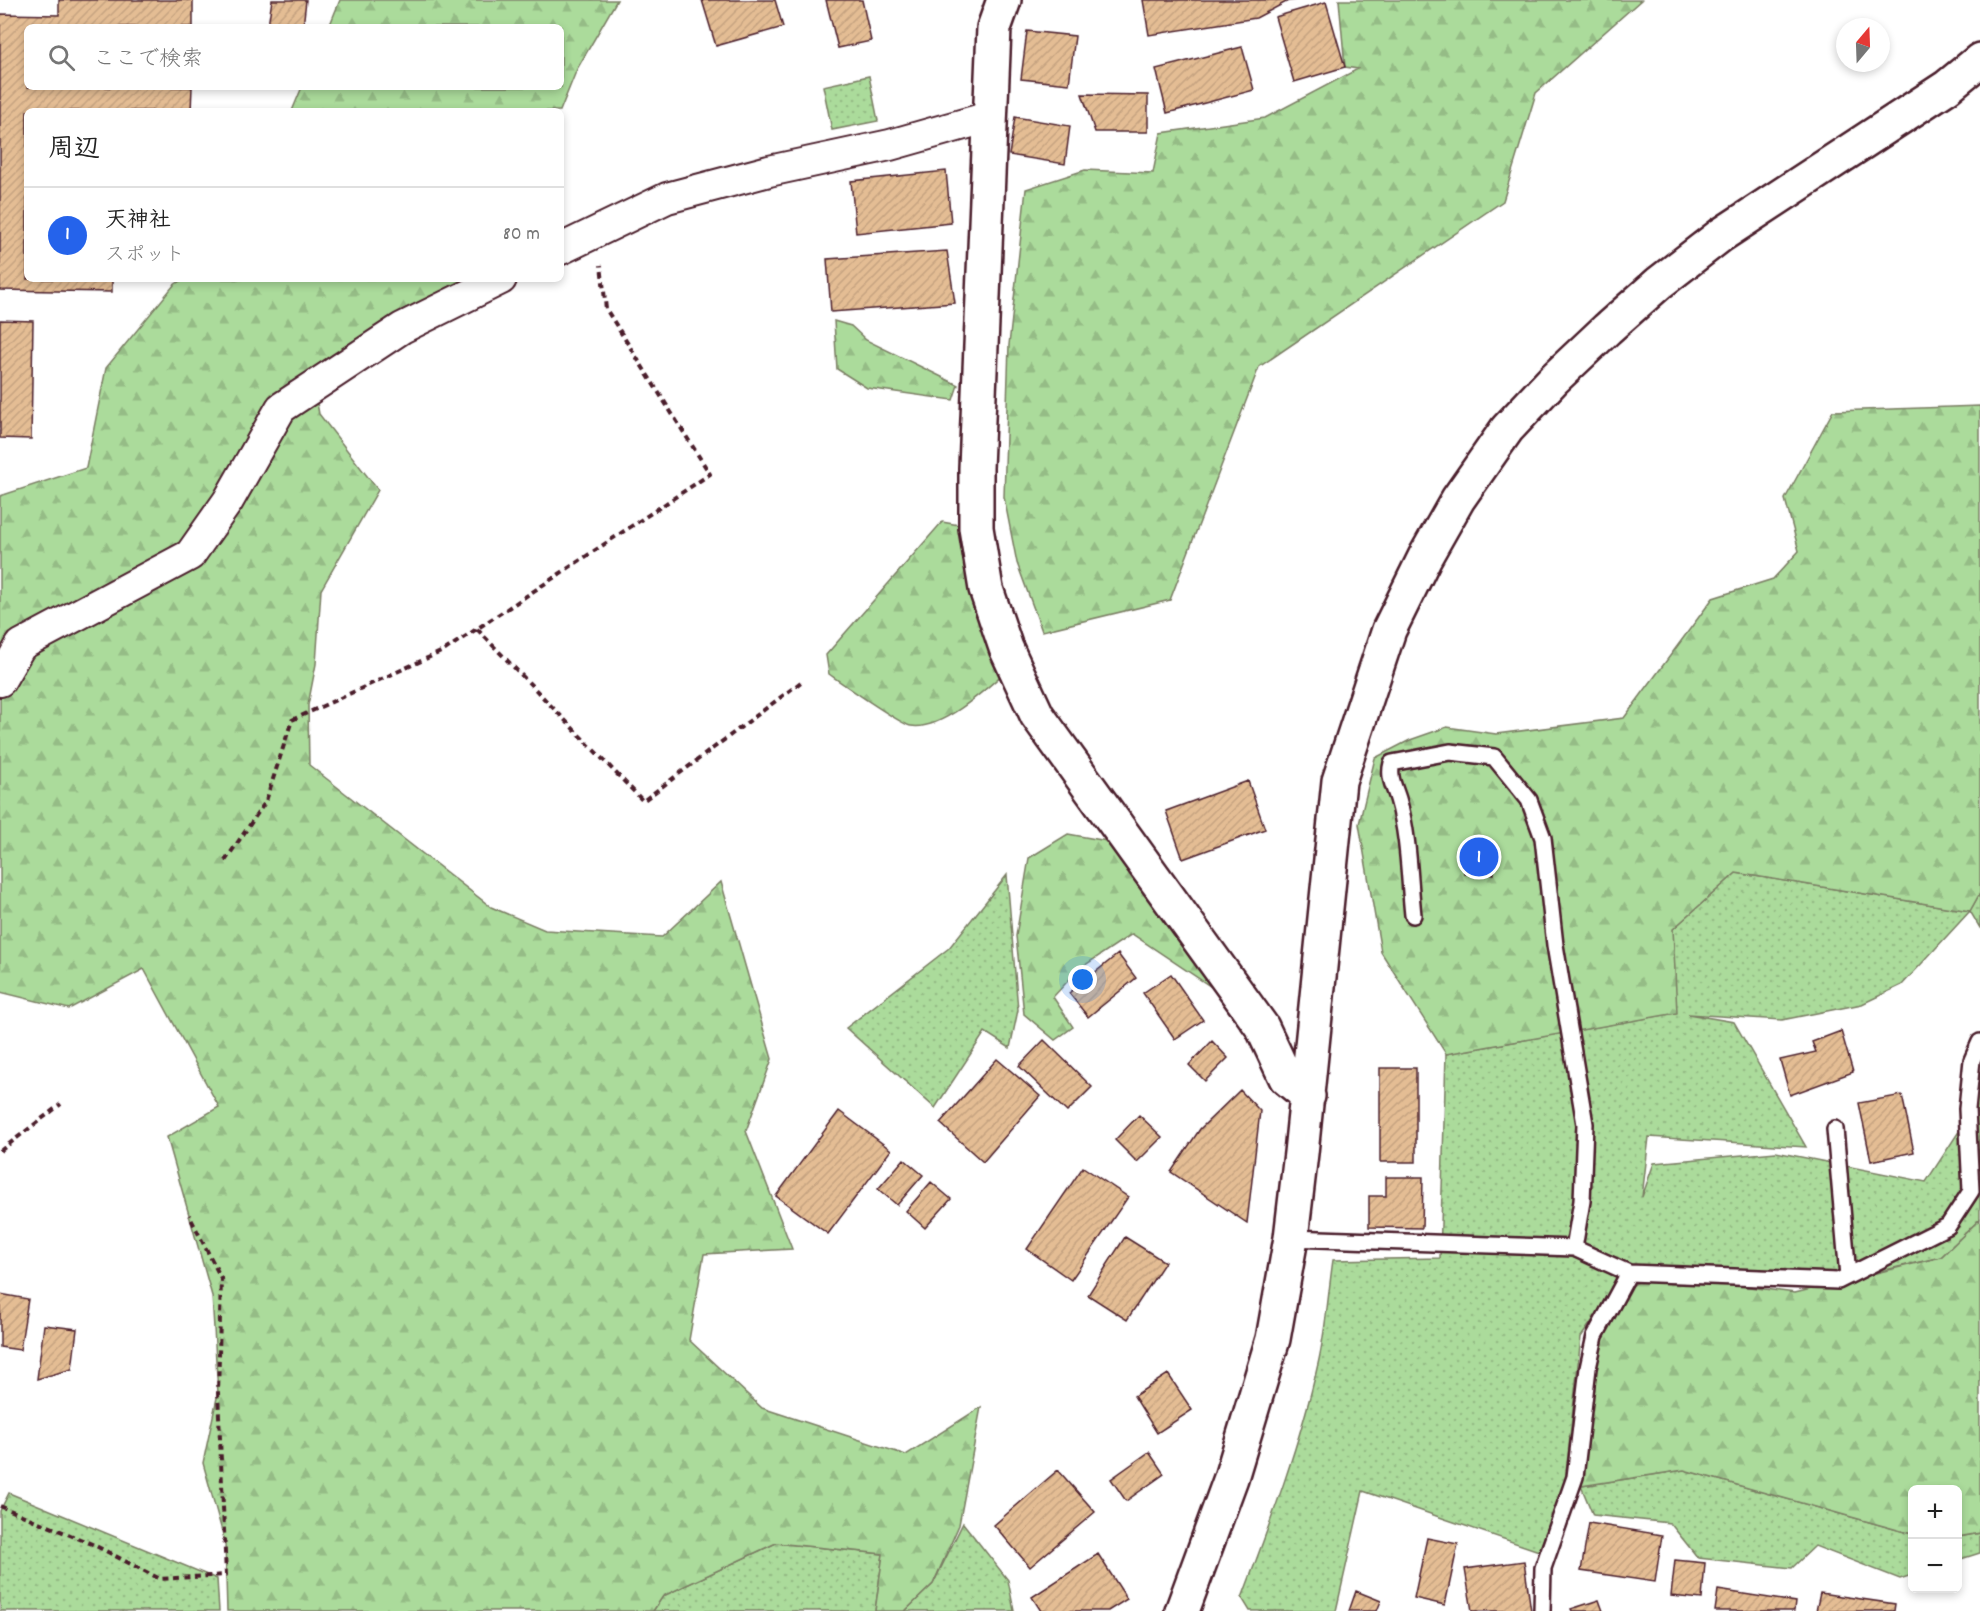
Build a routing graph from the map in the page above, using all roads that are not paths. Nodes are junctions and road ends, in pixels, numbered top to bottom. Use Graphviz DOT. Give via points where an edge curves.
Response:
graph roads {
  1 [pos="1004,0"];
  2 [pos="1980,60"];
  3 [pos="989,117"];
  4 [pos="564,248"];
  5 [pos="495,282"];
  6 [pos="0,681"];
  7 [pos="1413,915"];
  8 [pos="1980,1042"];
  9 [pos="1308,1096"];
  10 [pos="1835,1129"];
  11 [pos="1291,1238"];
  12 [pos="1574,1248"];
  13 [pos="1629,1274"];
  14 [pos="1848,1276"];
  15 [pos="1182,1611"];
  16 [pos="1542,1611"];
  1 -- 3 [label="street" via="994,28"];
  2 -- 9 [label="street" via="1947,87 1721,236 1659,283 1554,379 1508,429 1458,499 1389,630 1339,781"];
  3 -- 4 [label="street" via="890,145 667,198"];
  3 -- 9 [label="street" via="976,516 986,590 1006,648 1037,714 1262,1027 1286,1078"];
  5 -- 6 [label="street" via="402,328 281,408 228,501 190,555 21,645"];
  7 -- 12 [label="lane" via="1399,801 1389,773 1392,764 1450,752 1494,757 1529,800 1543,838 1555,945 1585,1124 1582,1201"];
  8 -- 14 [label="lane" via="1972,1060 1967,1109 1971,1191 1948,1226"];
  9 -- 11 [label="street"];
  10 -- 14 [label="lane"];
  11 -- 12 [label="lane"];
  11 -- 15 [label="street" via="1273,1339 1255,1406"];
  12 -- 13 [label="lane"];
  13 -- 14 [label="lane" via="1838,1281"];
  13 -- 16 [label="lane" via="1595,1336 1575,1477 1543,1568"];
}
